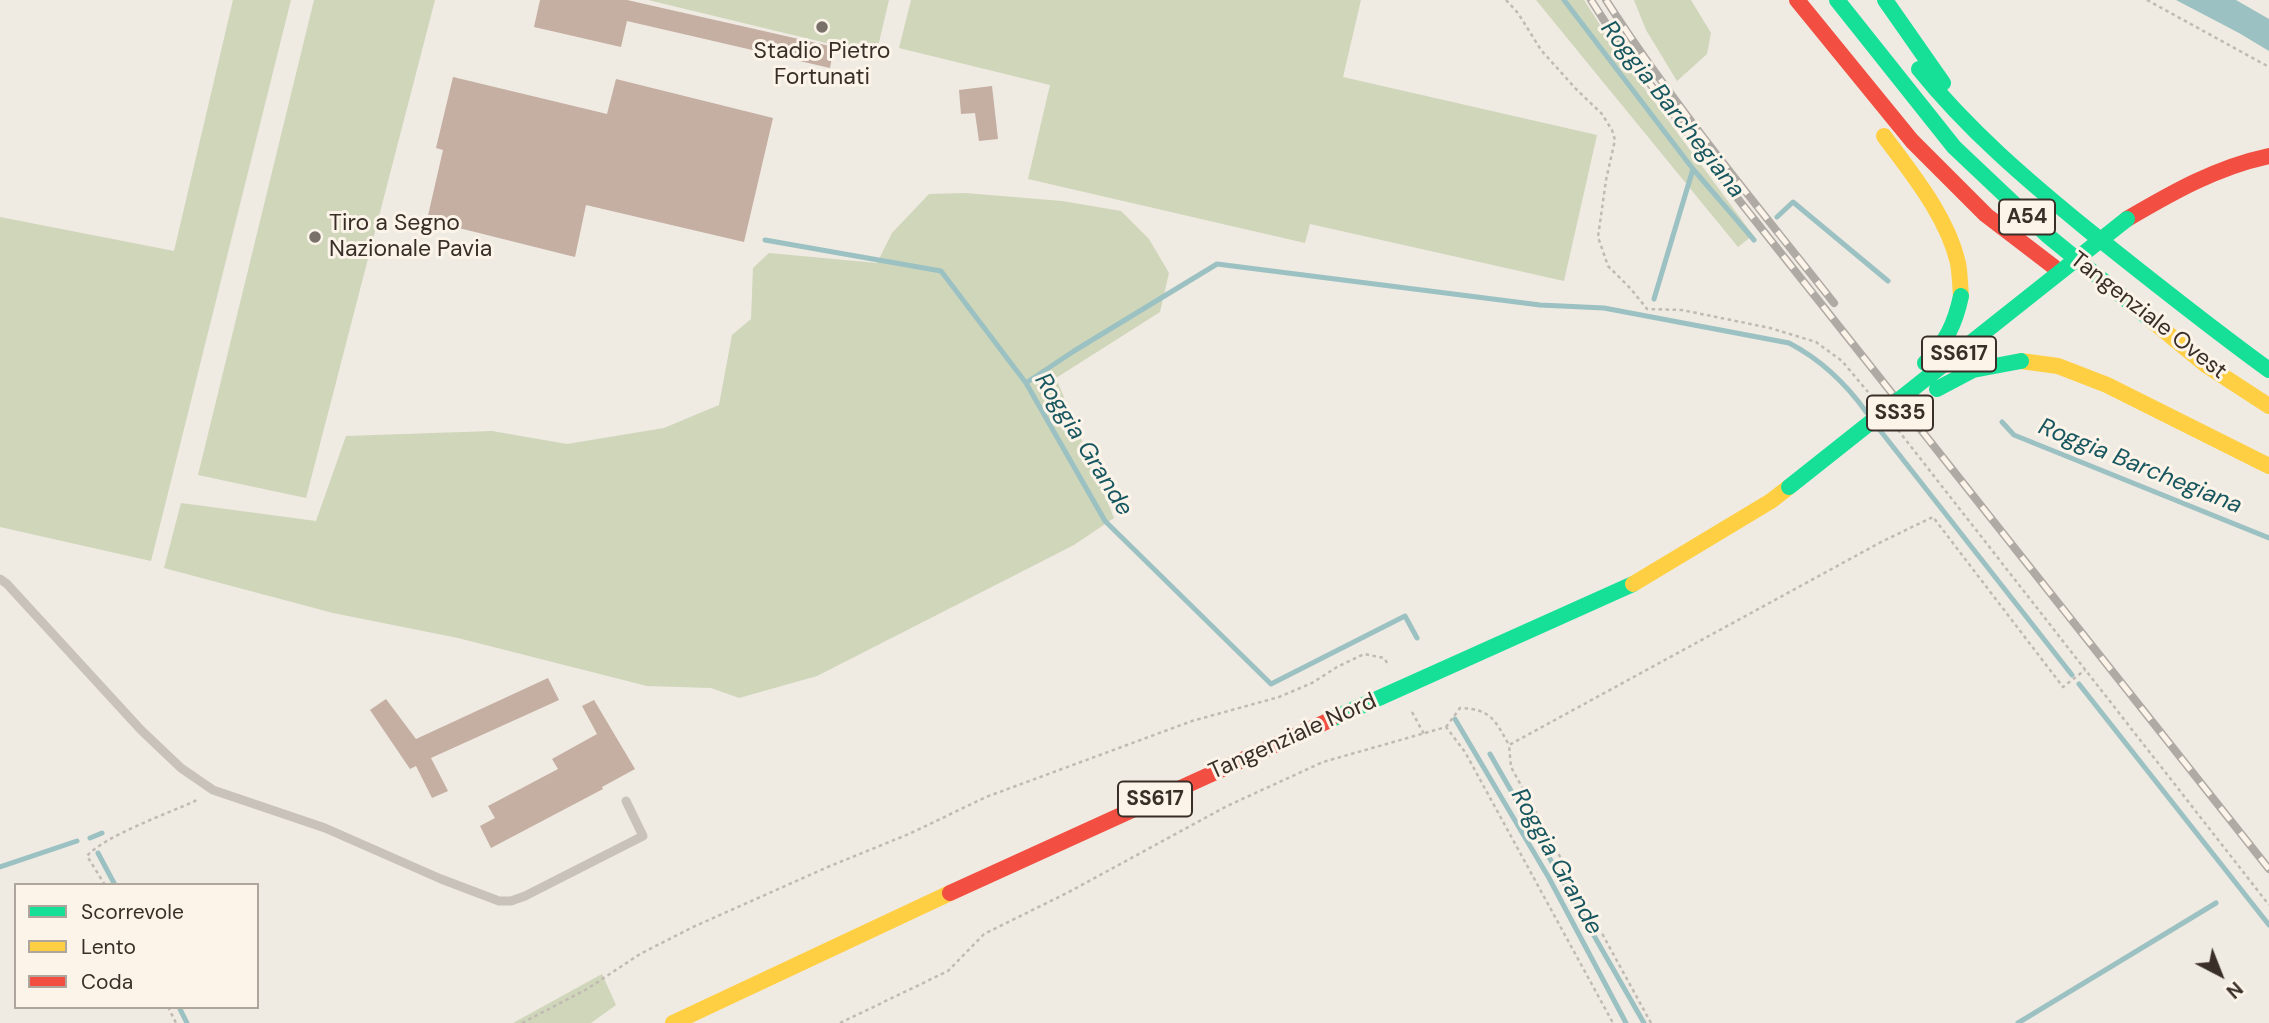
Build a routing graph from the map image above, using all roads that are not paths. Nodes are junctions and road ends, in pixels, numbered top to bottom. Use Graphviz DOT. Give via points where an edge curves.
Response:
graph roads {
  1 [pos="1796,0"];
  2 [pos="1837,0"];
  3 [pos="1879,5"];
  4 [pos="1850,91"];
  5 [pos="1877,127"];
  6 [pos="1980,133"];
  7 [pos="2269,156"];
  8 [pos="2073,280"];
  9 [pos="2095,294"];
  10 [pos="2179,304"];
  11 [pos="2269,361"];
  12 [pos="2206,365"];
  13 [pos="2269,369"];
  14 [pos="2269,407"];
  15 [pos="2269,466"];
  16 [pos="1789,486"];
  17 [pos="0,579"];
  18 [pos="626,800"];
  19 [pos="673,1023"];
  1 -- 4 [label="highway"];
  1 -- 8 [label="highway" via="1912,141 1986,215"];
  2 -- 12 [label="highway, Tangenziale Ovest / A54" via="1954,147 2047,235"];
  3 -- 6 [label="highway"];
  3 -- 6 [label="highway, Tangenziale Ovest / A54" via="1889,32 1940,95"];
  5 -- 16 [label="highway, bridge" via="1947,234 1958,263 1961,296 1957,318 1946,344"];
  6 -- 10 [label="highway, Tangenziale Ovest / A54" via="2025,178"];
  7 -- 16 [label="highway, SS617, bridge" via="2228,165 2127,219"];
  9 -- 12 [label="highway"];
  10 -- 11 [label="highway"];
  10 -- 13 [label="highway, Tangenziale Ovest / A54"];
  12 -- 14 [label="highway, Tangenziale Ovest / A54"];
  15 -- 16 [label="highway, SS35, bridge" via="2108,385 2059,366 2021,361 1973,370 1943,385"];
  16 -- 19 [label="highway, Tangenziale Nord / SS617" via="1639,581"];
  17 -- 18 [label="lane" via="141,730 207,786 325,828 499,901 525,896 643,836"];
}
